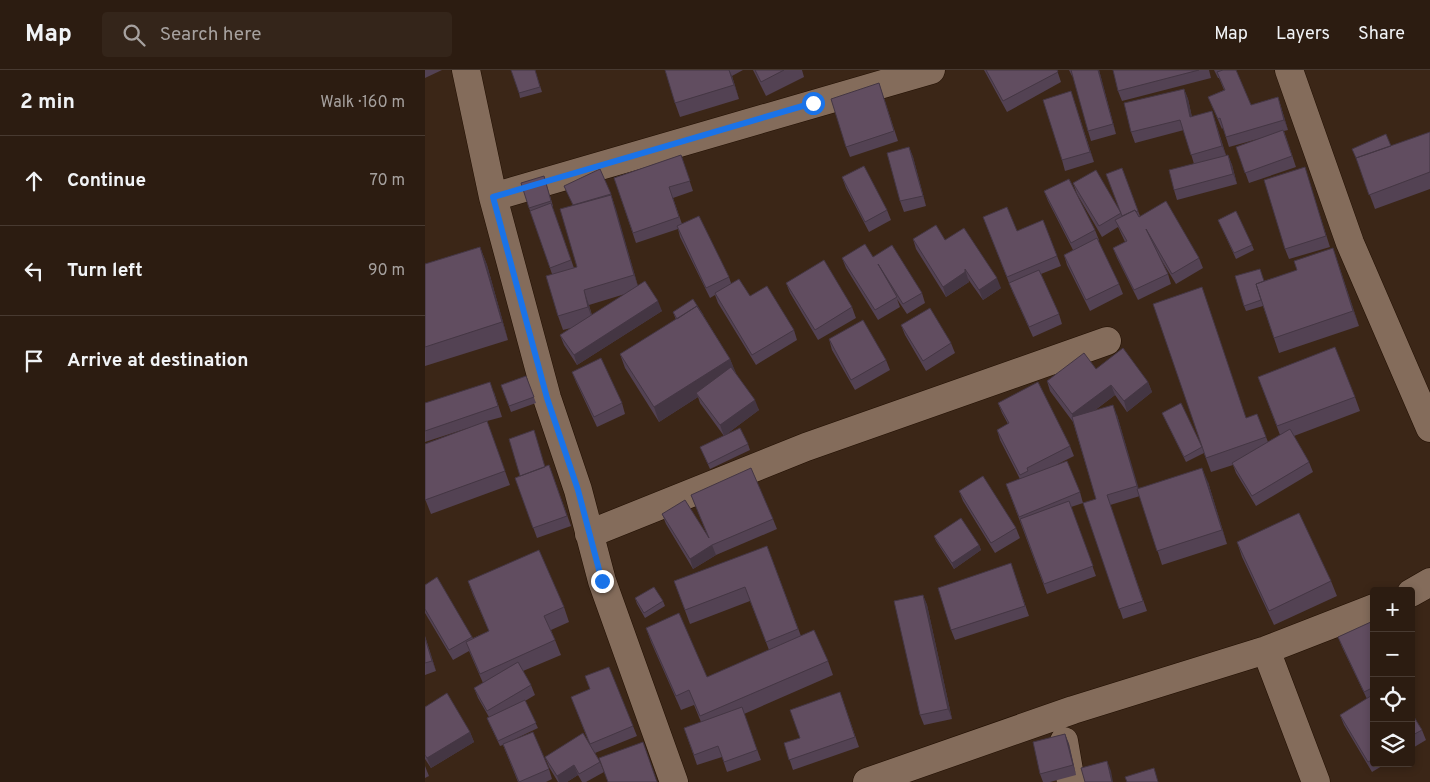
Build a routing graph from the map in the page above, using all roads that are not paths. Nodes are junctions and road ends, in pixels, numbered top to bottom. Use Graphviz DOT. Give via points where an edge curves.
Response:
graph roads {
  1 [pos="466,70"];
  2 [pos="931,70"];
  3 [pos="1289,70"];
  4 [pos="493,197"];
  5 [pos="1107,342"];
  6 [pos="1430,428"];
  7 [pos="589,534"];
  8 [pos="1430,582"];
  9 [pos="1415,591"];
  10 [pos="1370,610"];
  11 [pos="1266,650"];
  12 [pos="1059,715"];
  13 [pos="674,782"];
  14 [pos="867,782"];
  15 [pos="1071,782"];
  16 [pos="1316,782"];
  1 -- 4 [label="street"];
  2 -- 4 [label="street"];
  3 -- 6 [label="street" via="1350,243"];
  4 -- 7 [label="street" via="547,398"];
  5 -- 7 [label="street" via="806,446"];
  7 -- 13 [label="street" via="602,581"];
  8 -- 9 [label="street"];
  10 -- 11 [label="street"];
  11 -- 12 [label="street"];
  11 -- 16 [label="street"];
  12 -- 14 [label="street"];
  12 -- 15 [label="street"];
}
